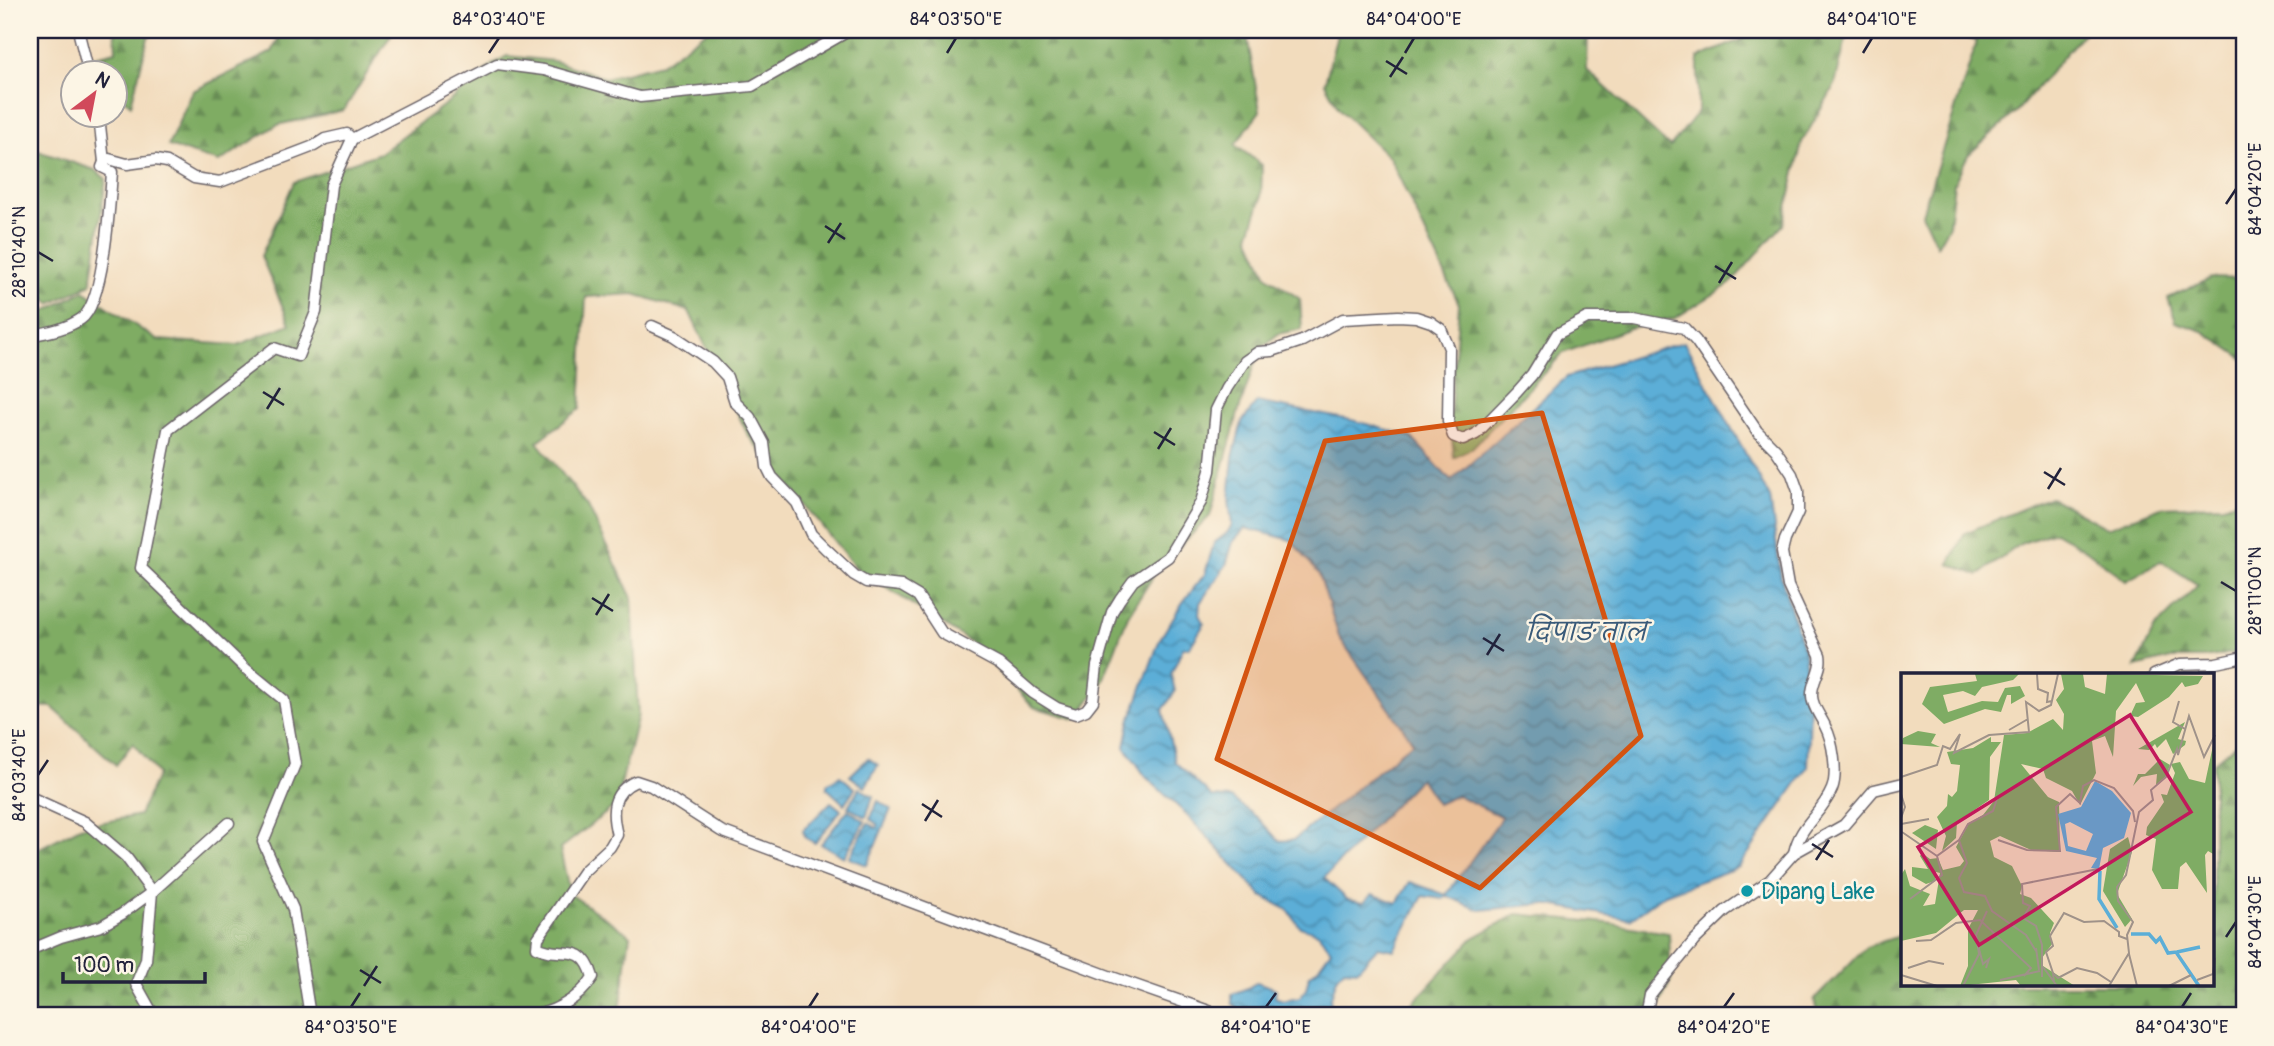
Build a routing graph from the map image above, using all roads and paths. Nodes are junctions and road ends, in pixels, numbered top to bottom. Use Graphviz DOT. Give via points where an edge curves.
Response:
graph roads {
  1 [pos="78,30"];
  2 [pos="850,30"];
  3 [pos="86,60"];
  4 [pos="101,130"];
  5 [pos="352,139"];
  6 [pos="104,162"];
  7 [pos="652,326"];
  8 [pos="30,335"];
  9 [pos="2244,657"];
  10 [pos="2159,673"];
  11 [pos="1901,783"];
  12 [pos="30,797"];
  13 [pos="229,822"];
  14 [pos="1794,853"];
  15 [pos="152,892"];
  16 [pos="30,950"];
  17 [pos="154,1016"];
  18 [pos="310,1016"];
  19 [pos="525,1016"];
  20 [pos="1223,1016"];
  21 [pos="1646,1016"];
  1 -- 3 [label="street"];
  2 -- 5 [label="street" via="752,86 640,97 544,70 497,64"];
  4 -- 6 [label="street"];
  5 -- 6 [label="street" via="347,134 326,139 220,182 194,178 156,160"];
  5 -- 18 [label="street" via="331,185 316,312 298,356 274,348 168,429 141,568 284,700 295,764 263,842 293,909"];
  6 -- 8 [label="street" via="102,167 112,172 101,274 93,305 83,318 52,332"];
  7 -- 14 [label="street" via="674,336 727,377 735,402 750,416 764,443 772,477 797,503 818,541 854,575 866,582 901,586 923,601 942,633 999,664 1057,708 1076,715 1093,701 1112,612 1133,581 1168,557 1201,502 1210,471 1216,411 1245,361 1258,352 1302,341 1343,319 1398,316 1431,322 1441,328 1449,348 1448,421 1453,436 1462,440 1476,434 1517,392 1557,334 1568,327 1587,318 1634,318 1684,328 1784,460 1798,491 1798,512 1782,552 1788,586 1820,655 1822,664 1811,697 1827,729 1834,760 1832,788 1800,834"];
  9 -- 10 [label="street" via="2180,664"];
  11 -- 14 [label="street" via="1874,790 1844,825"];
  12 -- 15 [label="street" via="85,822 126,857"];
  13 -- 15 [label="street"];
  14 -- 21 [label="street" via="1770,880 1725,911 1694,942 1650,995"];
  15 -- 16 [label="street" via="101,926"];
  15 -- 17 [label="street" via="145,960 136,984"];
  19 -- 20 [label="street" via="551,1011 586,990 593,977 581,955 545,951 537,947 538,938 584,871 610,847 617,835 612,816 615,802 625,786 636,781 721,831"];
}
